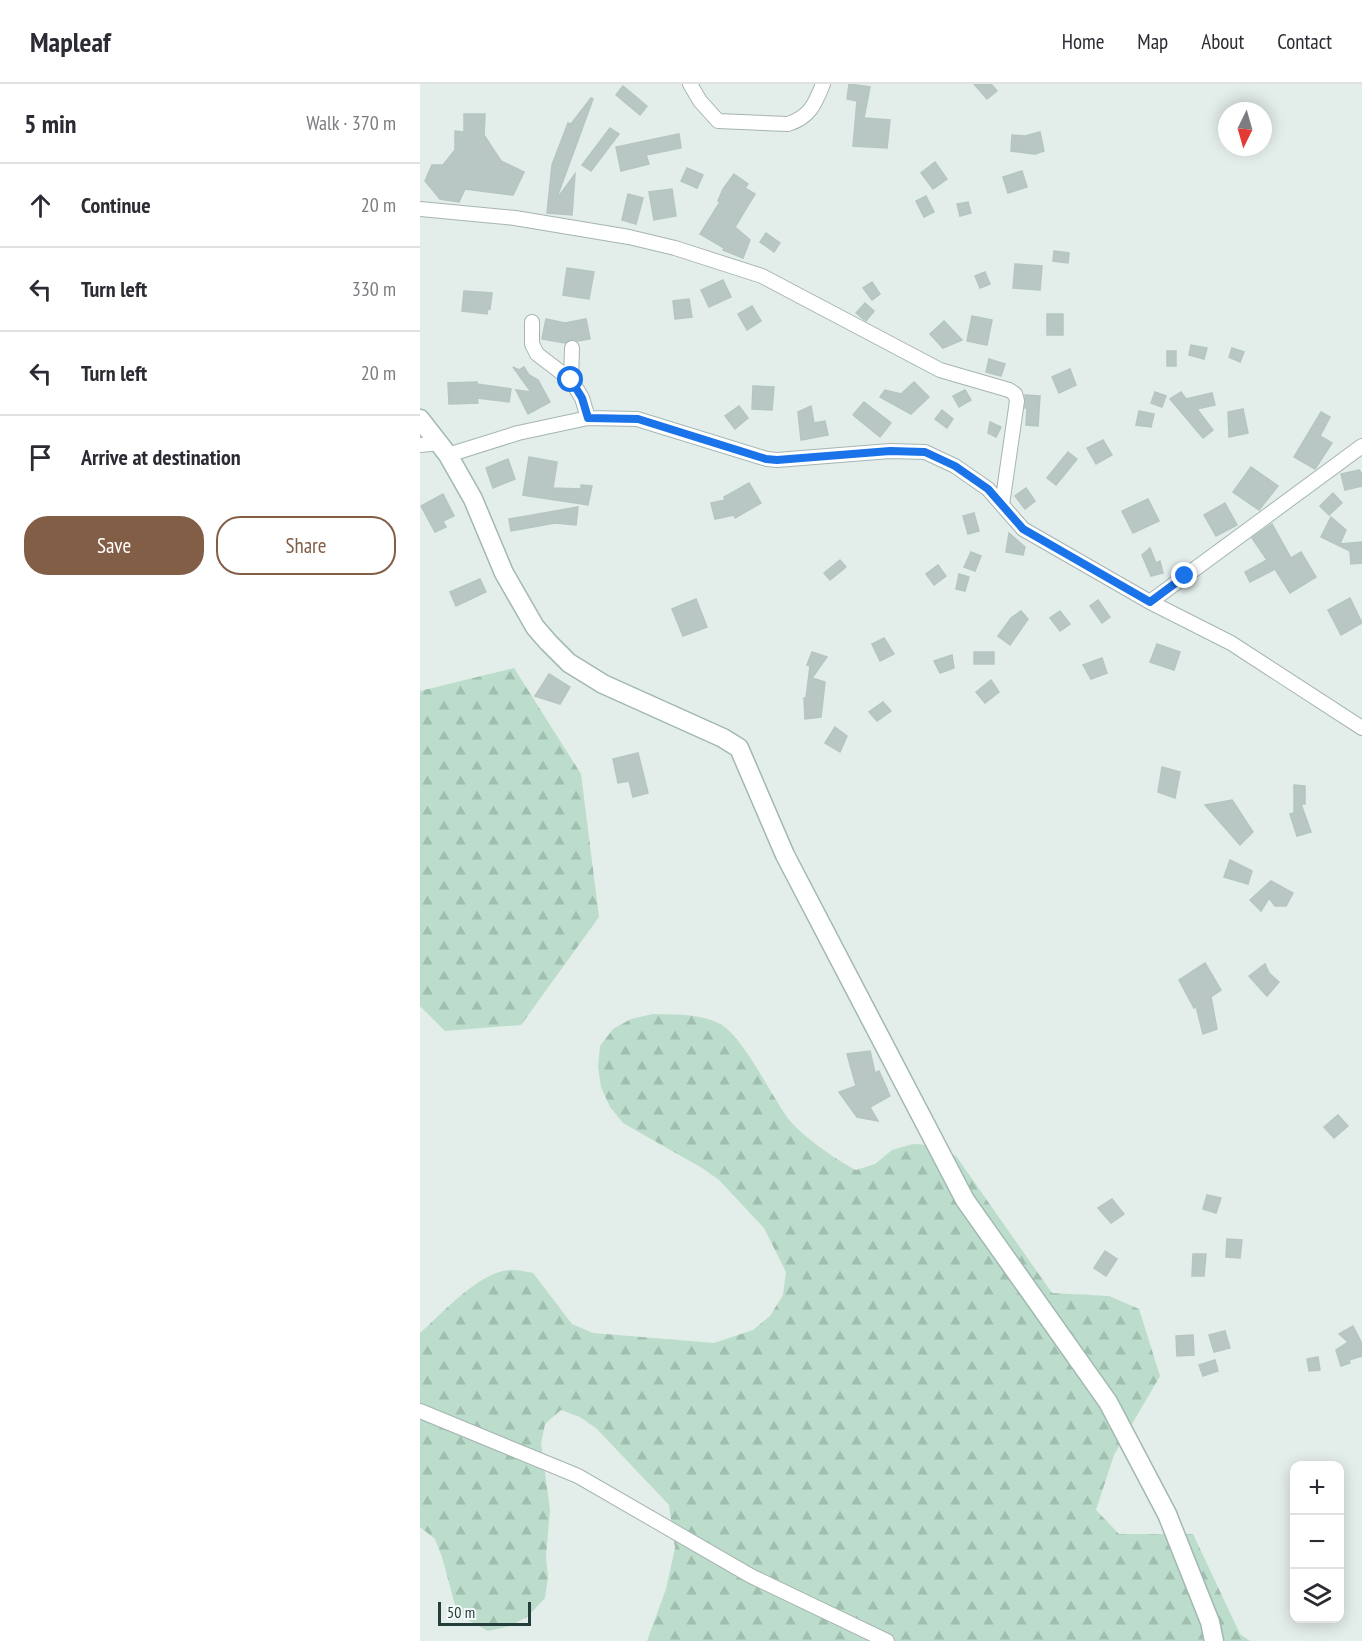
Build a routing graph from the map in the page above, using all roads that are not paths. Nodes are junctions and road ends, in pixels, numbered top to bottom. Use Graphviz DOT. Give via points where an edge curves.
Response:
graph roads {
  1 [pos="690,84"];
  2 [pos="823,84"];
  3 [pos="420,209"];
  4 [pos="532,322"];
  5 [pos="572,348"];
  6 [pos="571,380"];
  7 [pos="588,418"];
  8 [pos="420,419"];
  9 [pos="420,445"];
  10 [pos="1362,446"];
  11 [pos="444,449"];
  12 [pos="1002,505"];
  13 [pos="1150,602"];
  14 [pos="1362,728"];
  15 [pos="420,1411"];
  16 [pos="887,1641"];
  17 [pos="1214,1641"];
  1 -- 2 [label="street" via="718,121 788,124 813,108"];
  3 -- 12 [label="street" via="515,218 675,248 762,276 940,370 1009,390 1017,401"];
  4 -- 6 [label="street" via="532,344 537,354"];
  5 -- 6 [label="street"];
  6 -- 7 [label="street"];
  7 -- 11 [label="street"];
  7 -- 12 [label="street" via="638,419 766,459 925,452 955,466 988,489"];
  8 -- 11 [label="main road"];
  9 -- 11 [label="street"];
  10 -- 13 [label="street"];
  11 -- 17 [label="main road" via="473,499 504,573 548,642 569,663 603,684 739,748 785,855 965,1200 1108,1402 1167,1514"];
  12 -- 13 [label="street" via="1023,529"];
  13 -- 14 [label="street" via="1231,643"];
  15 -- 16 [label="street" via="578,1476 750,1576"];
}
